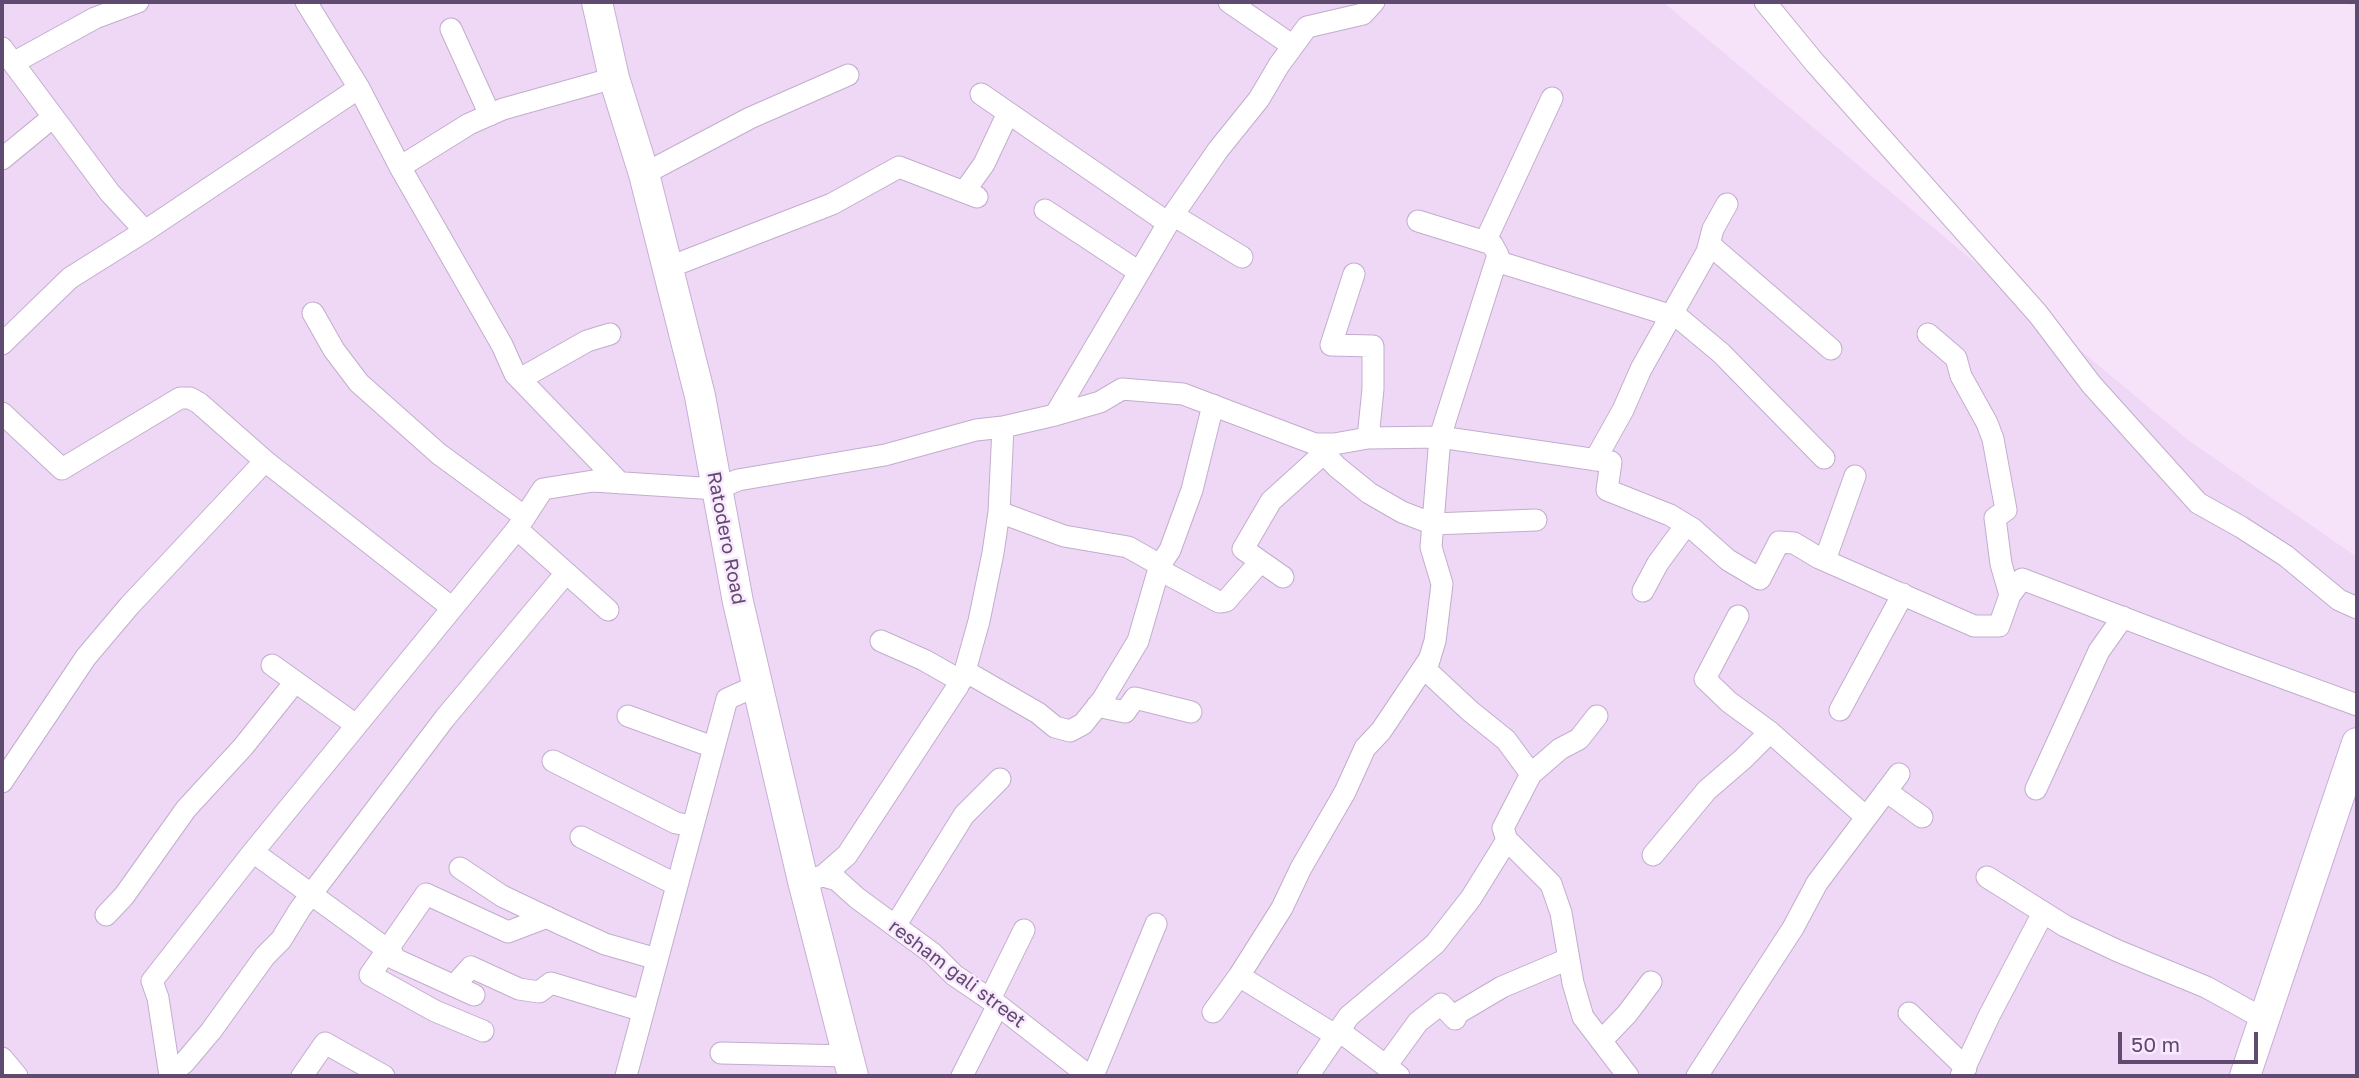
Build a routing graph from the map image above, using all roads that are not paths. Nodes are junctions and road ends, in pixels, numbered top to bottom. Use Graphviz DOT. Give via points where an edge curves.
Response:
graph roads {
  1 [pos="138,2"];
  2 [pos="306,2"];
  3 [pos="597,2"];
  4 [pos="1229,2"];
  5 [pos="1374,2"];
  6 [pos="1765,2"];
  7 [pos="451,29"];
  8 [pos="1293,46"];
  9 [pos="7,56"];
  10 [pos="848,75"];
  11 [pos="614,78"];
  12 [pos="359,88"];
  13 [pos="981,94"];
  14 [pos="1552,98"];
  15 [pos="1008,113"];
  16 [pos="490,115"];
  17 [pos="53,117"];
  18 [pos="2,159"];
  19 [pos="400,167"];
  20 [pos="644,174"];
  21 [pos="1727,204"];
  22 [pos="1045,210"];
  23 [pos="1170,219"];
  24 [pos="1418,221"];
  25 [pos="145,231"];
  26 [pos="1485,242"];
  27 [pos="1709,244"];
  28 [pos="1242,257"];
  29 [pos="1496,261"];
  30 [pos="667,268"];
  31 [pos="1139,272"];
  32 [pos="1354,274"];
  33 [pos="313,313"];
  34 [pos="1670,316"];
  35 [pos="610,334"];
  36 [pos="1928,334"];
  37 [pos="2,344"];
  38 [pos="1831,349"];
  39 [pos="520,379"];
  40 [pos="1213,405"];
  41 [pos="2,413"];
  42 [pos="1055,415"];
  43 [pos="1003,428"];
  44 [pos="1440,437"];
  45 [pos="1368,438"];
  46 [pos="1319,449"];
  47 [pos="1824,458"];
  48 [pos="1595,460"];
  49 [pos="265,461"];
  50 [pos="1855,476"];
  51 [pos="620,483"];
  52 [pos="717,489"];
  53 [pos="999,512"];
  54 [pos="1536,520"];
  55 [pos="521,523"];
  56 [pos="1433,524"];
  57 [pos="1686,525"];
  58 [pos="1825,560"];
  59 [pos="1260,562"];
  60 [pos="1159,567"];
  61 [pos="566,573"];
  62 [pos="1283,577"];
  63 [pos="1643,591"];
  64 [pos="1903,594"];
  65 [pos="2010,595"];
  66 [pos="451,607"];
  67 [pos="2357,608"];
  68 [pos="608,610"];
  69 [pos="1738,616"];
  70 [pos="2123,617"];
  71 [pos="881,641"];
  72 [pos="1430,658"];
  73 [pos="272,665"];
  74 [pos="963,676"];
  75 [pos="295,682"];
  76 [pos="758,685"];
  77 [pos="2357,705"];
  78 [pos="1097,706"];
  79 [pos="1840,710"];
  80 [pos="1191,712"];
  81 [pos="628,716"];
  82 [pos="1597,716"];
  83 [pos="356,725"];
  84 [pos="1770,732"];
  85 [pos="2357,743"];
  86 [pos="713,747"];
  87 [pos="553,761"];
  88 [pos="1531,774"];
  89 [pos="1000,779"];
  90 [pos="2,782"];
  91 [pos="2036,789"];
  92 [pos="1867,817"];
  93 [pos="1922,817"];
  94 [pos="693,826"];
  95 [pos="581,837"];
  96 [pos="1507,840"];
  97 [pos="253,852"];
  98 [pos="1653,855"];
  99 [pos="460,868"];
  100 [pos="1987,877"];
  101 [pos="813,879"];
  102 [pos="677,885"];
  103 [pos="311,894"];
  104 [pos="2043,913"];
  105 [pos="106,915"];
  106 [pos="547,917"];
  107 [pos="1156,924"];
  108 [pos="895,926"];
  109 [pos="1024,930"];
  110 [pos="387,950"];
  111 [pos="657,959"];
  112 [pos="1568,959"];
  113 [pos="1240,976"];
  114 [pos="1651,982"];
  115 [pos="454,986"];
  116 [pos="474,995"];
  117 [pos="994,1002"];
  118 [pos="643,1011"];
  119 [pos="1213,1012"];
  120 [pos="1909,1013"];
  121 [pos="2264,1019"];
  122 [pos="483,1031"];
  123 [pos="1337,1033"];
  124 [pos="1601,1041"];
  125 [pos="721,1053"];
  126 [pos="2,1058"];
  127 [pos="855,1070"];
  128 [pos="1393,1071"];
  129 [pos="1616,1072"];
  130 [pos="1964,1072"];
  131 [pos="170,1075"];
  132 [pos="17,1076"];
  133 [pos="302,1076"];
  134 [pos="384,1076"];
  135 [pos="626,1076"];
  136 [pos="962,1076"];
  137 [pos="1091,1076"];
  138 [pos="1308,1076"];
  139 [pos="1697,1076"];
  140 [pos="2245,1076"];
  1 -- 9 [label="street"];
  2 -- 12 [label="street"];
  3 -- 11 [label="main road, Ratodero Road"];
  4 -- 8 [label="street"];
  5 -- 8 [label="street" via="1363,14 1307,27"];
  6 -- 67 [label="street" via="2198,503 2286,556 2339,600"];
  7 -- 16 [label="street"];
  8 -- 23 [label="street"];
  9 -- 17 [label="street"];
  10 -- 20 [label="street" via="750,118"];
  11 -- 16 [label="street"];
  11 -- 20 [label="main road, Ratodero Road"];
  12 -- 19 [label="street"];
  12 -- 25 [label="street"];
  13 -- 15 [label="street"];
  14 -- 26 [label="street"];
  15 -- 23 [label="street"];
  15 -- 30 [label="street" via="971,194 899,167 832,204"];
  16 -- 19 [label="street"];
  17 -- 18 [label="street"];
  17 -- 25 [label="street"];
  19 -- 39 [label="street"];
  20 -- 30 [label="main road, Ratodero Road"];
  21 -- 27 [label="street"];
  22 -- 31 [label="street"];
  23 -- 28 [label="street"];
  23 -- 31 [label="street"];
  24 -- 26 [label="street"];
  25 -- 37 [label="street" via="70,278"];
  26 -- 29 [label="street" via="1492,244"];
  27 -- 34 [label="street"];
  27 -- 38 [label="street"];
  29 -- 34 [label="street"];
  29 -- 44 [label="street"];
  30 -- 52 [label="main road, Ratodero Road" via="700,396"];
  31 -- 42 [label="street"];
  32 -- 45 [label="street" via="1331,345 1373,346"];
  33 -- 55 [label="street" via="359,383"];
  34 -- 47 [label="street" via="1679,318 1721,353"];
  34 -- 48 [label="street"];
  35 -- 39 [label="street" via="586,341"];
  36 -- 65 [label="street" via="1956,358 1993,439 2006,510 1995,518"];
  39 -- 51 [label="street"];
  40 -- 42 [label="street" via="1183,394 1122,389 1100,402"];
  40 -- 46 [label="street"];
  40 -- 60 [label="street" via="1192,490"];
  41 -- 49 [label="street" via="62,469 180,398 190,398"];
  42 -- 43 [label="street"];
  43 -- 52 [label="street" via="976,430 885,455 738,480"];
  43 -- 53 [label="street"];
  44 -- 45 [label="street"];
  44 -- 48 [label="street"];
  44 -- 56 [label="street"];
  45 -- 46 [label="street"];
  46 -- 56 [label="street" via="1369,493"];
  46 -- 59 [label="street" via="1271,501 1245,544 1243,549"];
  48 -- 57 [label="street" via="1611,462 1608,490"];
  49 -- 66 [label="street"];
  49 -- 90 [label="street" via="86,657"];
  50 -- 58 [label="street"];
  51 -- 52 [label="street"];
  51 -- 55 [label="street" via="593,481 543,489"];
  52 -- 76 [label="main road, Ratodero Road"];
  53 -- 60 [label="street" via="1064,536 1128,547"];
  53 -- 74 [label="street" via="979,621"];
  54 -- 56 [label="street"];
  55 -- 61 [label="street"];
  55 -- 66 [label="street"];
  56 -- 72 [label="street" via="1431,547 1442,584"];
  57 -- 58 [label="street" via="1727,560 1760,579 1779,542 1794,543"];
  57 -- 63 [label="street"];
  58 -- 64 [label="street"];
  59 -- 60 [label="street" via="1226,601 1219,602"];
  59 -- 62 [label="street"];
  60 -- 78 [label="street" via="1139,641"];
  61 -- 68 [label="street"];
  61 -- 103 [label="street" via="445,718"];
  64 -- 65 [label="street" via="1974,626 1999,626"];
  64 -- 79 [label="street"];
  65 -- 70 [label="street" via="2022,579"];
  66 -- 83 [label="street"];
  69 -- 84 [label="street" via="1705,678"];
  70 -- 77 [label="street"];
  70 -- 91 [label="street" via="2099,651"];
  71 -- 74 [label="street"];
  72 -- 88 [label="street" via="1426,670 1506,740"];
  72 -- 113 [label="street" via="1365,748 1282,908"];
  73 -- 75 [label="street"];
  74 -- 78 [label="street" via="1070,731 1083,724"];
  74 -- 101 [label="street" via="847,855"];
  75 -- 83 [label="street"];
  75 -- 105 [label="street" via="186,810"];
  76 -- 86 [label="street" via="727,699"];
  76 -- 101 [label="main road, Ratodero Road"];
  78 -- 80 [label="street" via="1125,712 1135,698"];
  81 -- 86 [label="street"];
  82 -- 88 [label="street" via="1578,739"];
  83 -- 97 [label="street"];
  84 -- 92 [label="street"];
  84 -- 98 [label="street" via="1707,790"];
  85 -- 121 [label="main road"];
  86 -- 94 [label="street"];
  87 -- 94 [label="street" via="676,823"];
  88 -- 96 [label="street" via="1503,828"];
  89 -- 108 [label="street" via="964,815"];
  92 -- 93 [label="street" via="1892,783"];
  92 -- 139 [label="street" via="1817,883"];
  94 -- 102 [label="street"];
  95 -- 102 [label="street"];
  96 -- 112 [label="street" via="1551,884"];
  96 -- 123 [label="street" via="1471,898 1434,944 1358,1008"];
  97 -- 103 [label="street"];
  97 -- 131 [label="street" via="152,981"];
  99 -- 106 [label="street" via="502,896"];
  100 -- 104 [label="street"];
  101 -- 108 [label="street, resham gali street" via="837,880"];
  101 -- 127 [label="main road, Ratodero Road"];
  102 -- 111 [label="street"];
  103 -- 110 [label="street"];
  103 -- 131 [label="street" via="211,1031"];
  104 -- 121 [label="street" via="2118,951 2206,987"];
  104 -- 130 [label="street"];
  106 -- 110 [label="street" via="508,932 426,894"];
  106 -- 111 [label="street" via="605,944"];
  107 -- 137 [label="street"];
  108 -- 117 [label="street, resham gali street"];
  109 -- 117 [label="street"];
  110 -- 115 [label="street" via="395,959"];
  110 -- 122 [label="street" via="370,975"];
  111 -- 118 [label="street"];
  112 -- 124 [label="street" via="1583,1017"];
  112 -- 128 [label="street" via="1502,987 1455,1019 1441,1004 1418,1022"];
  113 -- 119 [label="street"];
  113 -- 123 [label="street"];
  114 -- 124 [label="street"];
  115 -- 116 [label="street"];
  115 -- 118 [label="street" via="471,967 519,989 539,992 551,984"];
  117 -- 136 [label="street"];
  117 -- 137 [label="street, resham gali street"];
  118 -- 135 [label="street"];
  120 -- 130 [label="street"];
  121 -- 140 [label="main road"];
  123 -- 128 [label="street"];
  123 -- 138 [label="street"];
  124 -- 129 [label="street"];
  125 -- 127 [label="street"];
  126 -- 132 [label="street"];
  133 -- 134 [label="street" via="325,1043"];
}
